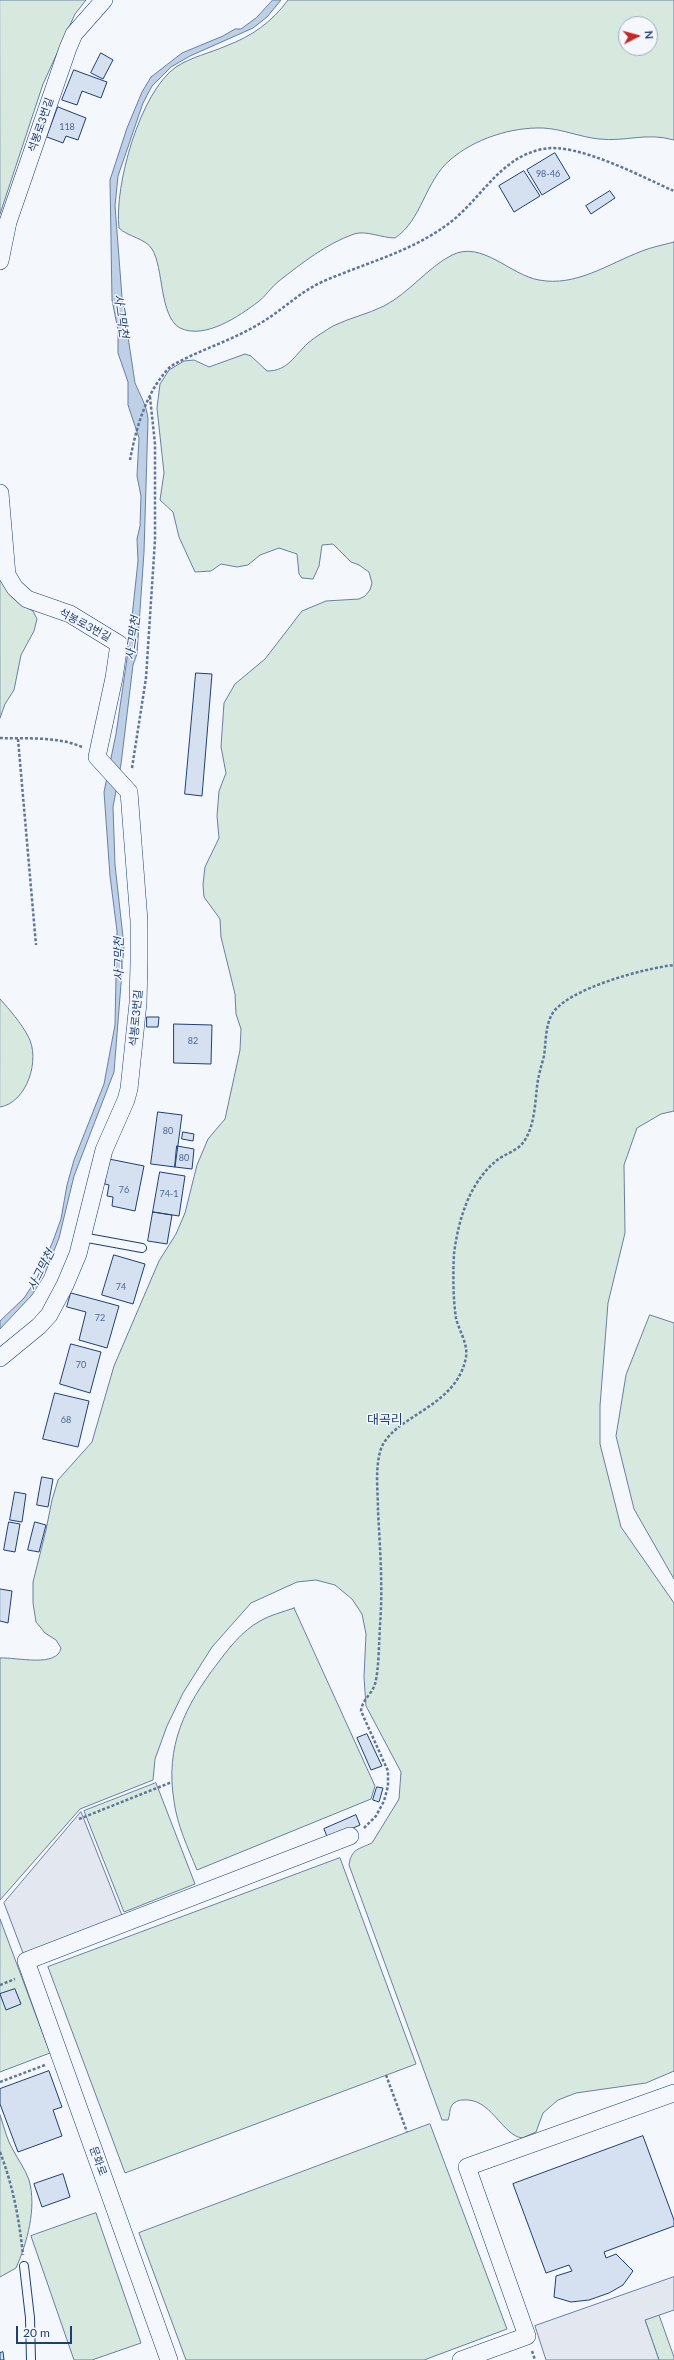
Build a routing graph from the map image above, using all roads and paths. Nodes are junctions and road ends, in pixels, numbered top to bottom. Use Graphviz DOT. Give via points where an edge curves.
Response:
graph roads {
  1 [pos="104,0"];
  2 [pos="674,191"];
  3 [pos="0,261"];
  4 [pos="150,396"];
  5 [pos="130,460"];
  6 [pos="0,493"];
  7 [pos="0,738"];
  8 [pos="18,739"];
  9 [pos="97,757"];
  10 [pos="129,792"];
  11 [pos="36,945"];
  12 [pos="674,965"];
  13 [pos="82,1237"];
  14 [pos="142,1248"];
  15 [pos="0,1358"];
  16 [pos="172,1782"];
  17 [pos="79,1819"];
  18 [pos="350,1836"];
  19 [pos="61,2059"];
  20 [pos="386,2075"];
  21 [pos="0,2082"];
  22 [pos="674,2093"];
  23 [pos="407,2132"];
  24 [pos="0,2152"];
  25 [pos="24,2266"];
  26 [pos="31,2360"];
  27 [pos="169,2360"];
  28 [pos="461,2360"];
  1 -- 3 [label="street, 석봉로3번길" via="74,34 68,48 8,222"];
  2 -- 4 [label="path" via="575,150 555,147 525,155 493,177 461,214 446,226 401,252 318,284 291,300 258,325 175,363 161,376"];
  4 -- 5 [label="path" via="135,434"];
  4 -- 10 [label="path" via="154,417 156,484 151,608 146,678"];
  6 -- 9 [label="street, 석봉로3번길" via="7,575 15,588 27,599 70,614 119,644"];
  7 -- 8 [label="path"];
  8 -- 9 [label="path" via="74,743"];
  8 -- 11 [label="path"];
  9 -- 10 [label="street"];
  10 -- 13 [label="street, 석봉로3번길" via="139,921 138,1003 126,1100 104,1150"];
  12 -- 18 [label="path" via="604,982 569,998 551,1015 530,1128 522,1144 497,1160 481,1175 469,1196 454,1254 456,1319 464,1338 466,1356 460,1375 444,1396 393,1432 380,1451 377,1471 382,1586 380,1625 375,1684 361,1706 361,1711 388,1771 388,1786 376,1816 368,1826"];
  13 -- 14 [label="lane"];
  13 -- 15 [label="street, 석봉로3번길" via="65,1285 48,1315 28,1336"];
  16 -- 17 [label="path"];
  18 -- 19 [label="street, 문화로" via="26,1962"];
  19 -- 21 [label="path"];
  19 -- 27 [label="street, 문화로"];
  20 -- 23 [label="path"];
  22 -- 28 [label="street" via="467,2167 527,2336"];
  24 -- 25 [label="path" via="12,2184 18,2211"];
  25 -- 26 [label="lane" via="30,2318"];
}
